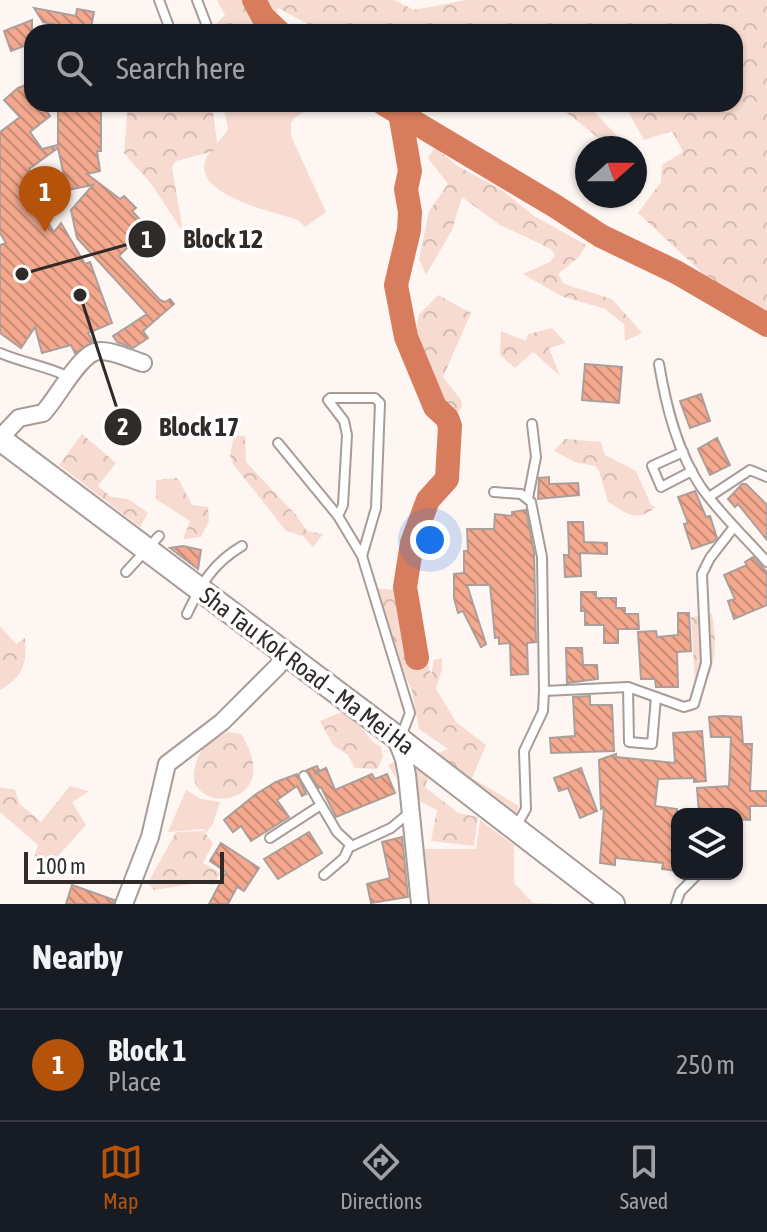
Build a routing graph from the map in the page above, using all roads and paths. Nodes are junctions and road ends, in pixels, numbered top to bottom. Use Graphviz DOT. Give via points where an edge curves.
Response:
graph roads {
  1 [pos="159,0"];
  2 [pos="197,0"];
  3 [pos="168,24"];
  4 [pos="206,24"];
  5 [pos="0,353"];
  6 [pos="143,363"];
  7 [pos="659,364"];
  8 [pos="70,377"];
  9 [pos="532,424"];
  10 [pos="0,438"];
  11 [pos="278,443"];
  12 [pos="683,452"];
  13 [pos="692,471"];
  14 [pos="767,477"];
  15 [pos="494,492"];
  16 [pos="709,497"];
  17 [pos="528,498"];
  18 [pos="338,516"];
  19 [pos="734,527"];
  20 [pos="153,544"];
  21 [pos="242,546"];
  22 [pos="362,556"];
  23 [pos="767,562"];
  24 [pos="126,572"];
  25 [pos="199,589"];
  26 [pos="187,614"];
  27 [pos="285,654"];
  28 [pos="628,687"];
  29 [pos="544,691"];
  30 [pos="656,697"];
  31 [pos="397,738"];
  32 [pos="304,776"];
  33 [pos="321,805"];
  34 [pos="409,813"];
  35 [pos="515,829"];
  36 [pos="270,838"];
  37 [pos="350,845"];
  38 [pos="324,875"];
  39 [pos="692,880"];
  40 [pos="124,904"];
  41 [pos="420,904"];
  42 [pos="613,904"];
  43 [pos="676,904"];
  1 -- 3 [label="lane"];
  2 -- 4 [label="lane"];
  5 -- 8 [label="lane"];
  6 -- 8 [label="street" via="97,351"];
  7 -- 12 [label="lane"];
  8 -- 10 [label="street" via="43,413 19,418"];
  9 -- 17 [label="lane" via="537,454"];
  10 -- 20 [label="main road, Sha Tau Kok Road – Ma Mei Ha"];
  11 -- 18 [label="lane"];
  12 -- 13 [label="lane"];
  12 -- 13 [label="lane" via="652,466 661,487"];
  13 -- 16 [label="lane"];
  14 -- 16 [label="lane" via="750,470"];
  15 -- 17 [label="lane"];
  16 -- 19 [label="lane"];
  17 -- 29 [label="lane" via="542,557"];
  18 -- 22 [label="lane"];
  18 -- 22 [label="lane" via="347,435 344,421 328,400 375,398 380,403 376,508"];
  19 -- 23 [label="lane"];
  19 -- 30 [label="lane" via="702,574 706,663 697,699 684,707"];
  20 -- 24 [label="lane"];
  20 -- 25 [label="main road, Sha Tau Kok Road – Ma Mei Ha"];
  21 -- 25 [label="lane" via="221,558"];
  22 -- 31 [label="lane" via="410,713"];
  25 -- 26 [label="lane"];
  25 -- 27 [label="main road, Sha Tau Kok Road – Ma Mei Ha"];
  27 -- 31 [label="main road, Sha Tau Kok Road – Ma Mei Ha"];
  27 -- 40 [label="street" via="222,722 167,764 150,837"];
  28 -- 29 [label="lane"];
  28 -- 30 [label="lane"];
  28 -- 30 [label="lane" via="629,742 652,744"];
  29 -- 35 [label="lane" via="543,711 524,751 526,809"];
  31 -- 34 [label="street"];
  31 -- 35 [label="main road, Sha Tau Kok Road – Ma Mei Ha"];
  32 -- 33 [label="lane"];
  33 -- 36 [label="lane"];
  33 -- 37 [label="lane"];
  34 -- 37 [label="lane" via="373,839"];
  34 -- 41 [label="street"];
  35 -- 42 [label="main road, Sha Tau Kok Road – Ma Mei Ha"];
  37 -- 38 [label="lane"];
  39 -- 43 [label="lane"];
}
